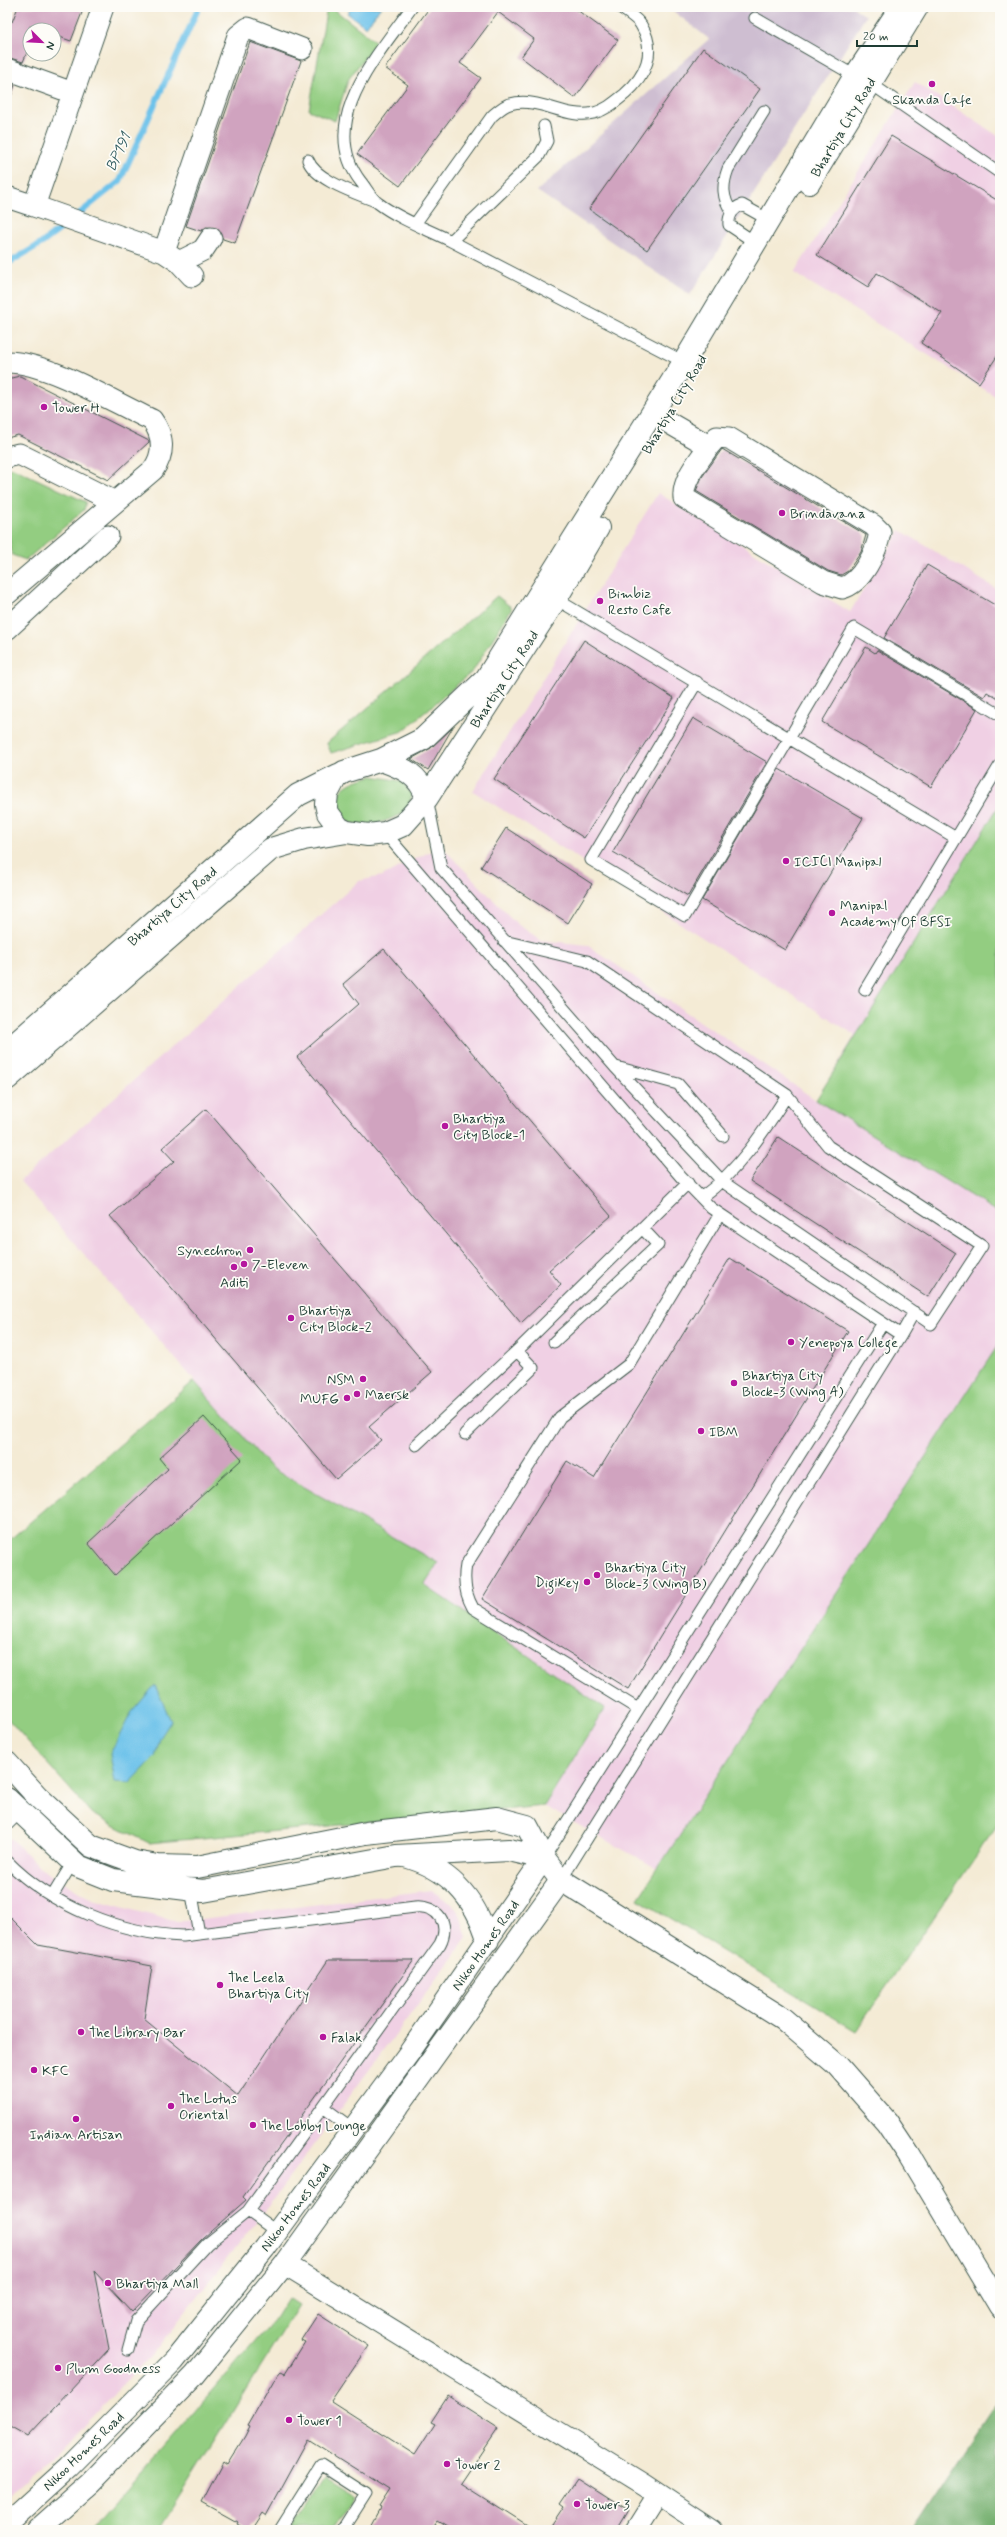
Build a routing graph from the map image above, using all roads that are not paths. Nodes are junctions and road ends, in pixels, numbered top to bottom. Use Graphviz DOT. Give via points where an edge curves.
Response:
graph roads {
  1 [pos="103,7"];
  2 [pos="412,7"];
  3 [pos="620,7"];
  4 [pos="900,7"];
  5 [pos="917,7"];
  6 [pos="755,18"];
  7 [pos="302,49"];
  8 [pos="7,69"];
  9 [pos="862,80"];
  10 [pos="73,93"];
  11 [pos="764,111"];
  12 [pos="544,126"];
  13 [pos="308,160"];
  14 [pos="1000,173"];
  15 [pos="7,197"];
  16 [pos="377,202"];
  17 [pos="34,206"];
  18 [pos="732,212"];
  19 [pos="770,220"];
  20 [pos="415,224"];
  21 [pos="211,238"];
  22 [pos="451,241"];
  23 [pos="756,243"];
  24 [pos="178,263"];
  25 [pos="7,362"];
  26 [pos="684,362"];
  27 [pos="664,420"];
  28 [pos="709,446"];
  29 [pos="7,457"];
  30 [pos="115,502"];
  31 [pos="108,536"];
  32 [pos="8,587"];
  33 [pos="556,599"];
  34 [pos="7,629"];
  35 [pos="697,682"];
  36 [pos="1000,716"];
  37 [pos="790,737"];
  38 [pos="381,760"];
  39 [pos="1000,765"];
  40 [pos="344,772"];
  41 [pos="426,798"];
  42 [pos="347,832"];
  43 [pos="385,833"];
  44 [pos="956,838"];
  45 [pos="504,941"];
  46 [pos="865,990"];
  47 [pos="7,1051"];
  48 [pos="615,1067"];
  49 [pos="7,1079"];
  50 [pos="787,1095"];
  51 [pos="723,1136"];
  52 [pos="688,1182"];
  53 [pos="724,1182"];
  54 [pos="702,1197"];
  55 [pos="720,1214"];
  56 [pos="642,1228"];
  57 [pos="914,1312"];
  58 [pos="883,1323"];
  59 [pos="901,1335"];
  60 [pos="554,1342"];
  61 [pos="517,1351"];
  62 [pos="465,1434"];
  63 [pos="416,1445"];
  64 [pos="638,1709"];
  65 [pos="7,1763"];
  66 [pos="37,1796"];
  67 [pos="11,1812"];
  68 [pos="403,1856"];
  69 [pos="544,1858"];
  70 [pos="7,1861"];
  71 [pos="73,1862"];
  72 [pos="560,1880"];
  73 [pos="191,1890"];
  74 [pos="53,1895"];
  75 [pos="199,1934"];
  76 [pos="488,1941"];
  77 [pos="323,2107"];
  78 [pos="347,2137"];
  79 [pos="360,2160"];
  80 [pos="248,2211"];
  81 [pos="277,2232"];
  82 [pos="285,2264"];
  83 [pos="1000,2307"];
  84 [pos="128,2350"];
  85 [pos="658,2495"];
  86 [pos="7,2523"];
  87 [pos="37,2530"];
  88 [pos="280,2530"];
  89 [pos="343,2530"];
  90 [pos="636,2530"];
  91 [pos="712,2530"];
  1 -- 10 [label="street"];
  2 -- 16 [label="lane" via="360,81 346,122 344,143 348,161"];
  3 -- 20 [label="lane" via="640,24 650,48 647,66 637,84 606,109 593,113 568,113 546,104 509,104 492,116"];
  4 -- 9 [label="street, Bhartiya City Road"];
  5 -- 9 [label="street, Bhartiya City Road"];
  6 -- 9 [label="lane"];
  7 -- 24 [label="street" via="248,28 238,36"];
  8 -- 10 [label="street"];
  9 -- 14 [label="lane"];
  9 -- 19 [label="street, Bhartiya City Road"];
  9 -- 27 [label="street, Bhartiya City Road"];
  10 -- 17 [label="street"];
  11 -- 18 [label="lane" via="724,178 723,192"];
  12 -- 22 [label="lane" via="547,141 539,156"];
  13 -- 16 [label="lane" via="313,169 324,178"];
  15 -- 17 [label="street"];
  16 -- 20 [label="lane"];
  17 -- 24 [label="street"];
  18 -- 19 [label="lane" via="742,205"];
  18 -- 23 [label="lane" via="728,220 732,229"];
  19 -- 23 [label="street, Bhartiya City Road"];
  20 -- 22 [label="lane"];
  21 -- 24 [label="street" via="203,250"];
  22 -- 26 [label="lane"];
  23 -- 26 [label="street, Bhartiya City Road"];
  25 -- 30 [label="street" via="20,362 42,368 152,420 162,444 158,462"];
  26 -- 38 [label="street, Bhartiya City Road" via="486,679 423,739"];
  27 -- 28 [label="street"];
  27 -- 33 [label="street, Bhartiya City Road"];
  28 -- 28 [label="street" via="683,490 684,498 823,582 842,588 856,582 878,542 880,532 873,525 729,438 717,436"];
  29 -- 30 [label="street" via="19,454"];
  30 -- 32 [label="street"];
  31 -- 34 [label="street"];
  33 -- 35 [label="lane"];
  33 -- 41 [label="street, Bhartiya City Road"];
  35 -- 37 [label="lane"];
  35 -- 37 [label="lane" via="591,860 685,916"];
  36 -- 37 [label="lane" via="854,628"];
  37 -- 44 [label="lane"];
  38 -- 40 [label="street, Bhartiya City Road"];
  38 -- 41 [label="street" via="411,773 422,784"];
  39 -- 44 [label="lane"];
  40 -- 42 [label="street, Bhartiya City Road" via="330,785 326,804 332,821"];
  40 -- 47 [label="street, Bhartiya City Road" via="298,795"];
  41 -- 43 [label="street, Bhartiya City Road" via="403,825"];
  41 -- 45 [label="lane" via="441,868"];
  42 -- 43 [label="street, Bhartiya City Road" via="368,835"];
  42 -- 49 [label="street, Bhartiya City Road" via="304,839 271,849"];
  43 -- 52 [label="lane"];
  44 -- 46 [label="lane"];
  45 -- 48 [label="lane"];
  45 -- 50 [label="lane" via="587,962"];
  48 -- 51 [label="lane" via="678,1084"];
  48 -- 53 [label="lane"];
  50 -- 53 [label="lane"];
  50 -- 57 [label="lane" via="828,1146 982,1246 932,1324"];
  52 -- 54 [label="lane"];
  52 -- 56 [label="lane"];
  53 -- 54 [label="lane"];
  53 -- 57 [label="lane"];
  54 -- 55 [label="lane"];
  55 -- 58 [label="lane"];
  55 -- 64 [label="lane" via="629,1364 560,1416 466,1565 466,1592 473,1608"];
  56 -- 60 [label="lane" via="658,1245"];
  56 -- 61 [label="lane"];
  57 -- 59 [label="lane"];
  58 -- 59 [label="lane"];
  58 -- 64 [label="lane"];
  59 -- 72 [label="lane"];
  61 -- 62 [label="lane" via="533,1368"];
  61 -- 63 [label="lane"];
  64 -- 69 [label="lane"];
  65 -- 66 [label="street"];
  66 -- 67 [label="lane"];
  66 -- 69 [label="street" via="91,1846 135,1862 158,1866 204,1866 366,1833 497,1818 527,1826"];
  67 -- 71 [label="street"];
  68 -- 69 [label="street" via="509,1850"];
  68 -- 73 [label="street" via="203,1891"];
  68 -- 76 [label="street" via="431,1865 456,1882 476,1907"];
  69 -- 72 [label="street"];
  69 -- 76 [label="street, Nikoo Homes Road"];
  70 -- 74 [label="lane" via="27,1879"];
  71 -- 73 [label="street" via="113,1880"];
  71 -- 74 [label="lane"];
  72 -- 79 [label="street, Nikoo Homes Road"];
  72 -- 83 [label="street" via="782,2018 837,2065 867,2098 904,2148"];
  73 -- 75 [label="lane"];
  74 -- 75 [label="lane" via="85,1913 121,1927 162,1935"];
  75 -- 77 [label="lane" via="415,1907 428,1908 440,1916 445,1930 440,1944"];
  76 -- 78 [label="street, Nikoo Homes Road"];
  77 -- 78 [label="lane"];
  77 -- 80 [label="lane"];
  78 -- 79 [label="street"];
  78 -- 81 [label="street, Nikoo Homes Road"];
  79 -- 82 [label="street, Nikoo Homes Road"];
  80 -- 81 [label="lane"];
  80 -- 84 [label="lane" via="207,2244 136,2321"];
  81 -- 86 [label="street, Nikoo Homes Road" via="174,2361 68,2468"];
  82 -- 85 [label="street"];
  82 -- 87 [label="street, Nikoo Homes Road" via="195,2375 90,2483"];
  85 -- 90 [label="street"];
  85 -- 91 [label="street"];
  88 -- 89 [label="lane" via="322,2465 366,2494"];
}
